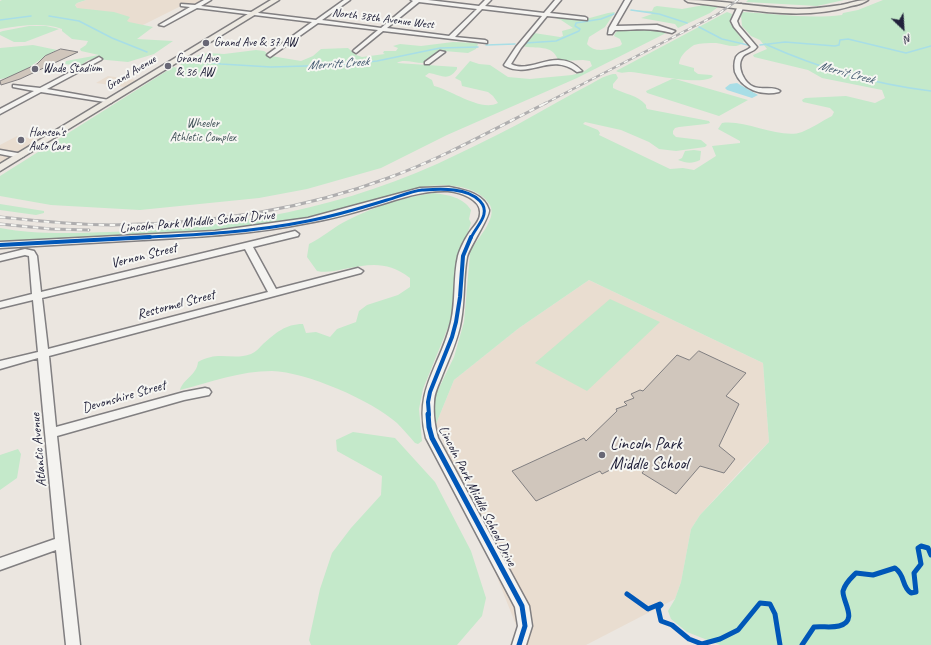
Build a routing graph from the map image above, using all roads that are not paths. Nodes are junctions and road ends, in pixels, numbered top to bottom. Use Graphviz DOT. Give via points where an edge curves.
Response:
graph roads {
  1 [pos="208,0"];
  2 [pos="276,0"];
  3 [pos="347,0"];
  4 [pos="414,0"];
  5 [pos="417,0"];
  6 [pos="488,0"];
  7 [pos="558,0"];
  8 [pos="628,0"];
  9 [pos="688,0"];
  10 [pos="698,0"];
  11 [pos="865,0"];
  12 [pos="183,5"];
  13 [pos="741,6"];
  14 [pos="196,7"];
  15 [pos="481,7"];
  16 [pos="253,14"];
  17 [pos="546,15"];
  18 [pos="585,19"];
  19 [pos="317,22"];
  20 [pos="162,25"];
  21 [pos="612,28"];
  22 [pos="382,30"];
  23 [pos="672,31"];
  24 [pos="609,34"];
  25 [pos="450,38"];
  26 [pos="485,42"];
  27 [pos="356,51"];
  28 [pos="442,52"];
  29 [pos="270,55"];
  30 [pos="99,59"];
  31 [pos="427,63"];
  32 [pos="579,71"];
  33 [pos="15,86"];
  34 [pos="41,90"];
  35 [pos="777,91"];
  36 [pos="109,102"];
  37 [pos="0,112"];
  38 [pos="0,152"];
  39 [pos="20,156"];
  40 [pos="2,166"];
  41 [pos="295,234"];
  42 [pos="0,245"];
  43 [pos="248,245"];
  44 [pos="0,258"];
  45 [pos="358,271"];
  46 [pos="274,294"];
  47 [pos="38,296"];
  48 [pos="0,305"];
  49 [pos="44,354"];
  50 [pos="0,365"];
  51 [pos="206,392"];
  52 [pos="52,433"];
  53 [pos="62,542"];
  54 [pos="0,564"];
  55 [pos="73,645"];
  56 [pos="519,645"];
  1 -- 14 [label="street"];
  2 -- 16 [label="main road, Grand Avenue"];
  3 -- 19 [label="street"];
  4 -- 5 [label="street"];
  5 -- 15 [label="street"];
  5 -- 22 [label="street"];
  6 -- 15 [label="street"];
  7 -- 17 [label="street"];
  8 -- 21 [label="street"];
  9 -- 10 [label="main road"];
  10 -- 13 [label="main road"];
  11 -- 13 [label="main road" via="844,7 817,11"];
  12 -- 14 [label="street, North 38th Avenue West"];
  13 -- 35 [label="street" via="734,21 754,47 742,54 738,61 737,68 741,80 756,89"];
  14 -- 16 [label="street, North 38th Avenue West"];
  14 -- 20 [label="street"];
  15 -- 17 [label="street"];
  15 -- 25 [label="street"];
  16 -- 19 [label="street, North 38th Avenue West"];
  16 -- 36 [label="main road, Grand Avenue"];
  17 -- 18 [label="street"];
  17 -- 32 [label="street" via="507,64 516,68 558,62 567,63"];
  19 -- 22 [label="street, North 38th Avenue West"];
  19 -- 29 [label="street"];
  21 -- 23 [label="street" via="643,26 662,27"];
  21 -- 24 [label="street"];
  22 -- 25 [label="street, North 38th Avenue West"];
  22 -- 27 [label="street"];
  25 -- 26 [label="street, North 38th Avenue West"];
  28 -- 31 [label="street"];
  30 -- 34 [label="street"];
  33 -- 34 [label="street"];
  34 -- 36 [label="street"];
  34 -- 37 [label="street"];
  36 -- 39 [label="main road, Grand Avenue"];
  38 -- 39 [label="street"];
  39 -- 40 [label="main road, Grand Avenue"];
  41 -- 43 [label="street, Vernon Street"];
  42 -- 56 [label="street, Lincoln Park Middle School Drive" via="175,237 256,229 333,215 427,188 455,190 479,200 484,208 484,217 472,235 463,256 456,322 447,352 430,392 429,427 432,438 522,606 525,626"];
  43 -- 46 [label="street"];
  43 -- 47 [label="street, Vernon Street"];
  44 -- 47 [label="street, Atlantic Avenue" via="31,253"];
  45 -- 46 [label="street, Restormel Street"];
  46 -- 49 [label="street, Restormel Street"];
  47 -- 48 [label="street, Vernon Street"];
  47 -- 49 [label="street, Atlantic Avenue"];
  49 -- 50 [label="street, Restormel Street"];
  49 -- 52 [label="street, Atlantic Avenue"];
  51 -- 52 [label="street, Devonshire Street"];
  52 -- 53 [label="street, Atlantic Avenue"];
  53 -- 54 [label="street"];
  53 -- 55 [label="street, Atlantic Avenue"];
}
